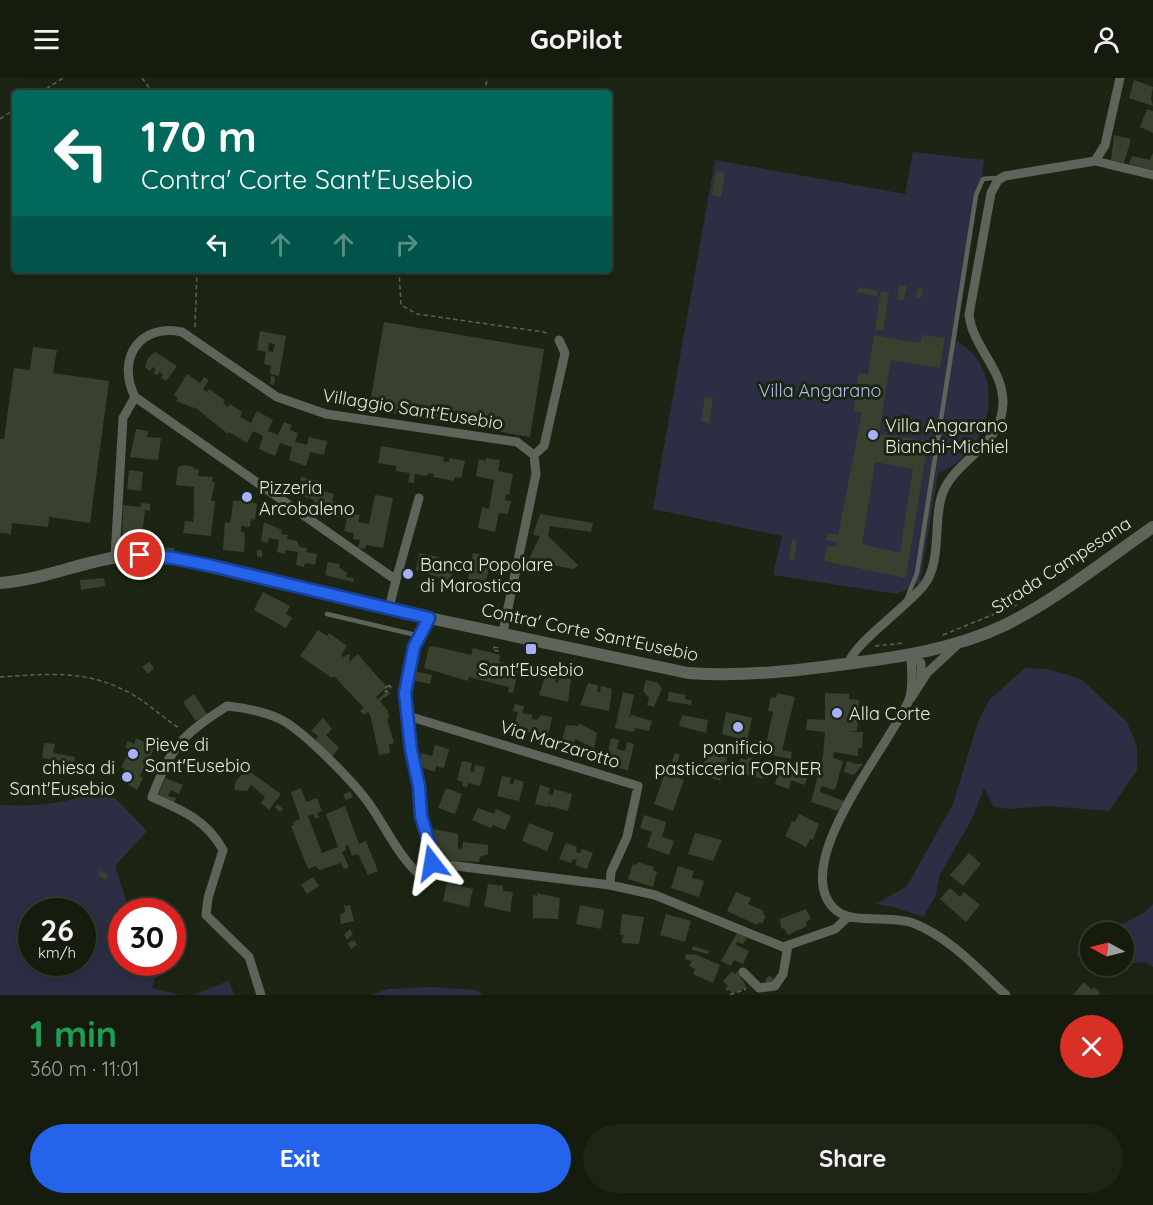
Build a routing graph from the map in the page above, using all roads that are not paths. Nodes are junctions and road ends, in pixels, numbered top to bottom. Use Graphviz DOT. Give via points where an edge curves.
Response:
graph roads {
  1 [pos="1120,78"];
  2 [pos="1095,161"];
  3 [pos="1153,175"];
  4 [pos="998,180"];
  5 [pos="558,340"];
  6 [pos="135,397"];
  7 [pos="534,455"];
  8 [pos="419,498"];
  9 [pos="1153,527"];
  10 [pos="115,557"];
  11 [pos="396,580"];
  12 [pos="0,583"];
  13 [pos="389,608"];
  14 [pos="902,609"];
  15 [pos="327,614"];
  16 [pos="429,618"];
  17 [pos="503,632"];
  18 [pos="420,636"];
  19 [pos="965,641"];
  20 [pos="908,649"];
  21 [pos="848,664"];
  22 [pos="921,682"];
  23 [pos="908,701"];
  24 [pos="408,716"];
  25 [pos="432,863"];
  26 [pos="610,885"];
  27 [pos="848,917"];
  28 [pos="788,946"];
  29 [pos="743,972"];
  30 [pos="261,995"];
  31 [pos="1006,995"];
  1 -- 2 [label="street" via="1105,145"];
  2 -- 3 [label="street"];
  2 -- 4 [label="street"];
  4 -- 14 [label="lane" via="983,179 976,195 918,573"];
  4 -- 14 [label="street" via="986,209 969,315 971,330 998,375 1001,417 993,436 944,491 932,567 926,582"];
  5 -- 7 [label="street" via="565,353 544,446"];
  6 -- 7 [label="street, Villaggio Sant'Eusebio" via="128,372 130,356 139,341 165,329 182,332 277,397 326,414 517,442"];
  6 -- 10 [label="street" via="123,418"];
  6 -- 11 [label="street"];
  7 -- 17 [label="street" via="536,474"];
  8 -- 11 [label="street"];
  9 -- 19 [label="street, Strada Campesana" via="1043,603"];
  10 -- 12 [label="street, Contra' Corte Sant'Eusebio" via="58,574"];
  10 -- 13 [label="street, Contra' Corte Sant'Eusebio" via="173,558"];
  11 -- 13 [label="street"];
  13 -- 16 [label="street, Contra' Corte Sant'Eusebio"];
  14 -- 21 [label="street" via="859,647"];
  15 -- 18 [label="lane"];
  16 -- 17 [label="street, Contra' Corte Sant'Eusebio"];
  16 -- 18 [label="street"];
  17 -- 21 [label="street, Contra' Corte Sant'Eusebio" via="688,673 739,675"];
  18 -- 24 [label="street" via="408,668"];
  19 -- 20 [label="street, Strada Campesana"];
  19 -- 22 [label="street" via="941,657"];
  20 -- 21 [label="street, Strada Campesana"];
  20 -- 22 [label="street" via="921,663"];
  20 -- 23 [label="street"];
  22 -- 23 [label="street"];
  23 -- 27 [label="street" via="832,833 823,859 824,892 838,912"];
  24 -- 25 [label="street" via="421,816"];
  24 -- 26 [label="street, Via Marzarotto" via="638,786 627,837 611,872"];
  25 -- 26 [label="street"];
  25 -- 30 [label="street" via="432,871 420,875 409,866 365,798 283,720 257,710 227,706 187,734 173,748 152,797 191,814 215,836 223,850 208,898 207,915 249,957"];
  26 -- 28 [label="street" via="656,896"];
  27 -- 28 [label="street" via="835,929"];
  27 -- 31 [label="street" via="889,917 913,923 960,953"];
  28 -- 29 [label="street" via="783,974 776,986 767,989 755,985"];
}
